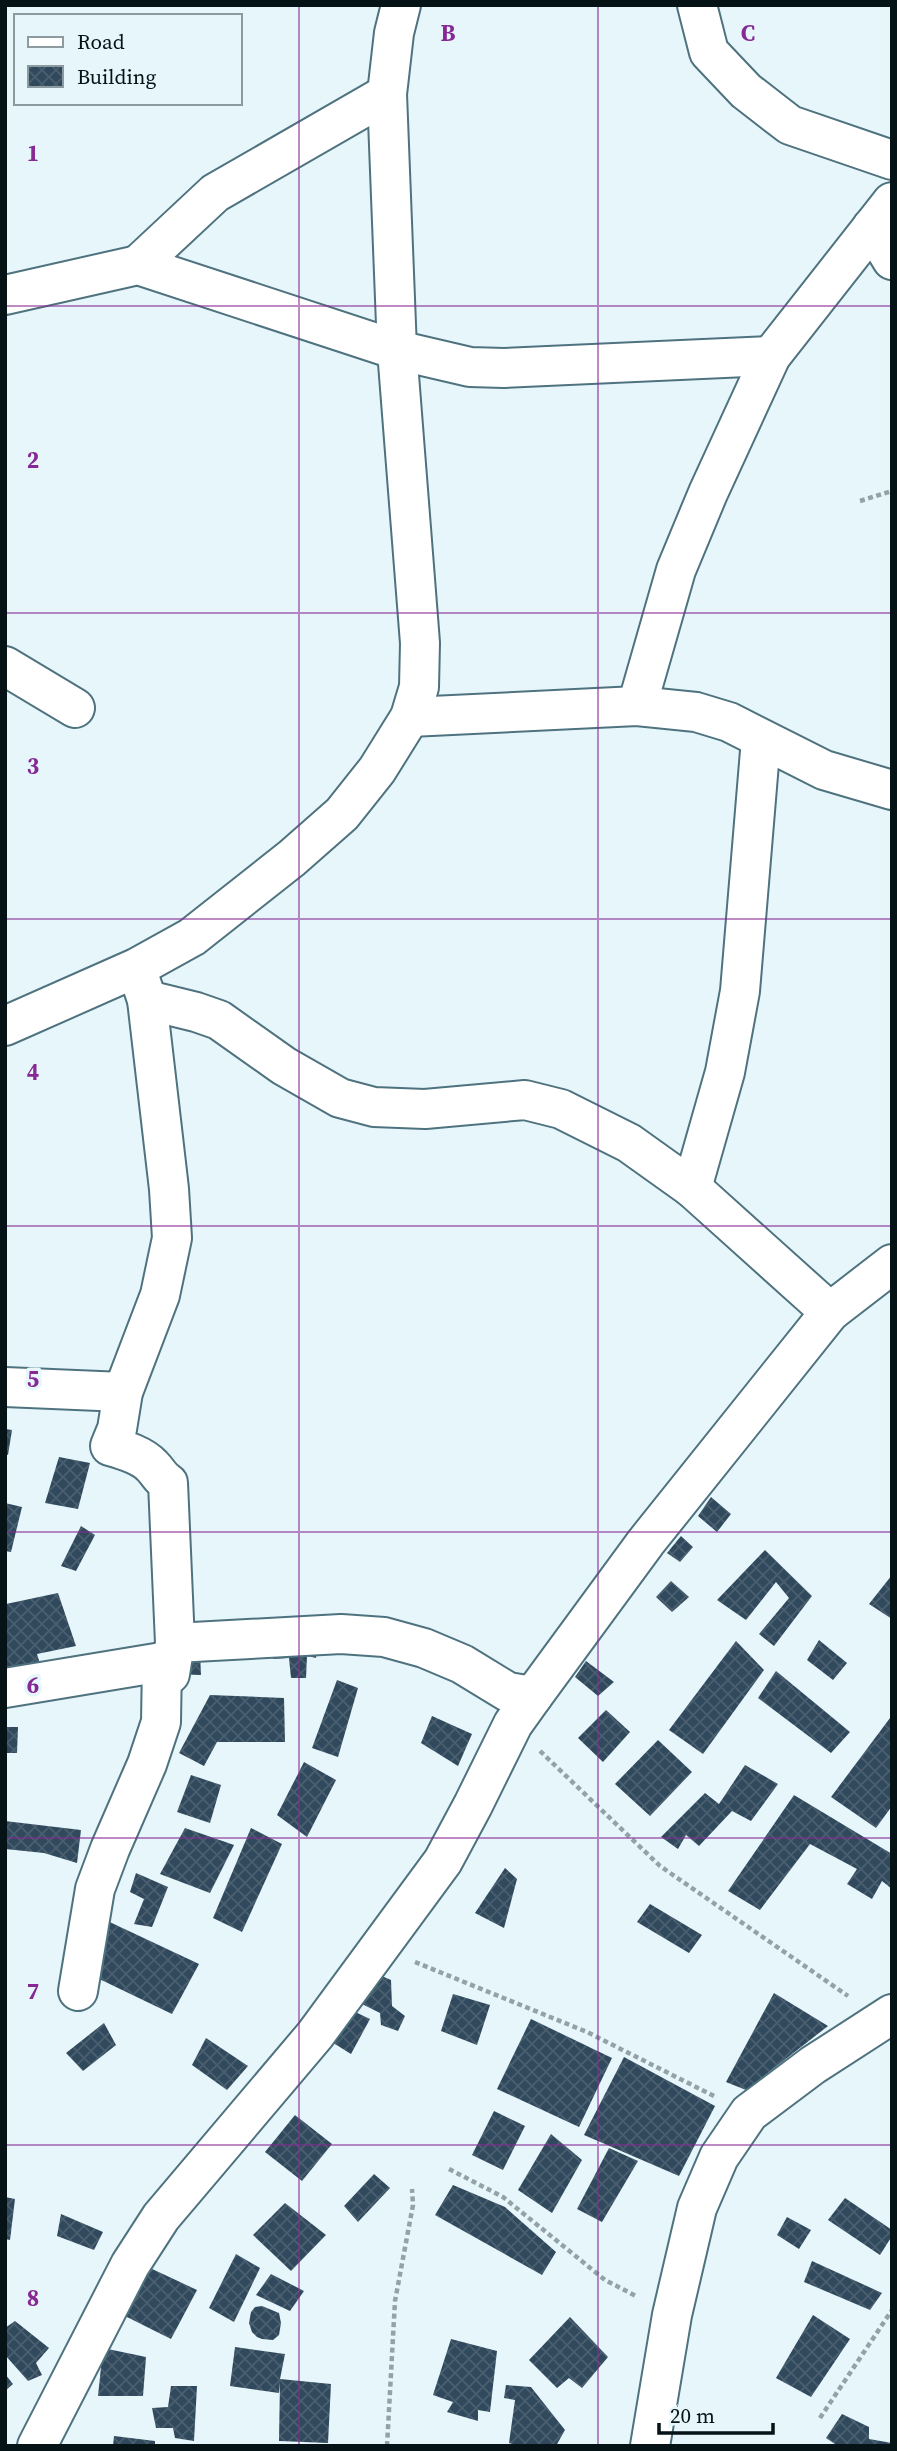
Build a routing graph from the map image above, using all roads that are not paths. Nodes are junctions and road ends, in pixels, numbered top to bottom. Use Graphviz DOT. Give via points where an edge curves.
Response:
graph roads {
  1 [pos="401,5"];
  2 [pos="697,5"];
  3 [pos="387,94"];
  4 [pos="892,160"];
  5 [pos="882,215"];
  6 [pos="892,260"];
  7 [pos="138,265"];
  8 [pos="5,295"];
  9 [pos="397,350"];
  10 [pos="771,356"];
  11 [pos="5,666"];
  12 [pos="637,706"];
  13 [pos="75,708"];
  14 [pos="410,717"];
  15 [pos="761,739"];
  16 [pos="892,790"];
  17 [pos="141,984"];
  18 [pos="5,1026"];
  19 [pos="692,1188"];
  20 [pos="892,1264"];
  21 [pos="830,1312"];
  22 [pos="5,1387"];
  23 [pos="123,1392"];
  24 [pos="169,1653"];
  25 [pos="5,1688"];
  26 [pos="523,1710"];
  27 [pos="78,1992"];
  28 [pos="887,2017"];
  29 [pos="37,2446"];
  30 [pos="650,2446"];
  1 -- 3 [label="street"];
  2 -- 4 [label="street" via="709,52 746,91 790,125"];
  3 -- 7 [label="street" via="215,193"];
  3 -- 9 [label="street"];
  5 -- 6 [label="street"];
  5 -- 10 [label="street"];
  7 -- 8 [label="street"];
  7 -- 9 [label="street"];
  9 -- 10 [label="street" via="470,367 504,368"];
  9 -- 14 [label="street" via="420,643 419,687"];
  10 -- 12 [label="street" via="676,570"];
  11 -- 13 [label="street"];
  12 -- 14 [label="street"];
  12 -- 15 [label="street" via="696,712"];
  14 -- 17 [label="street" via="342,814"];
  15 -- 16 [label="street" via="824,770"];
  15 -- 19 [label="street" via="740,991 726,1072"];
  17 -- 18 [label="street"];
  17 -- 19 [label="street" via="219,1020 340,1098 374,1107 425,1109 525,1100 561,1109 629,1143"];
  17 -- 23 [label="street" via="172,1238 160,1295"];
  19 -- 21 [label="street"];
  20 -- 21 [label="street"];
  21 -- 26 [label="street" via="646,1542"];
  22 -- 23 [label="street"];
  23 -- 24 [label="street" via="110,1446 152,1466 170,1492"];
  24 -- 25 [label="street"];
  24 -- 26 [label="street" via="341,1634 384,1637 462,1664 508,1692"];
  24 -- 27 [label="street" via="161,1722 95,1889"];
  26 -- 29 [label="street" via="443,1861 315,2035 161,2217 124,2277"];
  28 -- 30 [label="street" via="749,2113 719,2157 697,2208 672,2315"];
}
